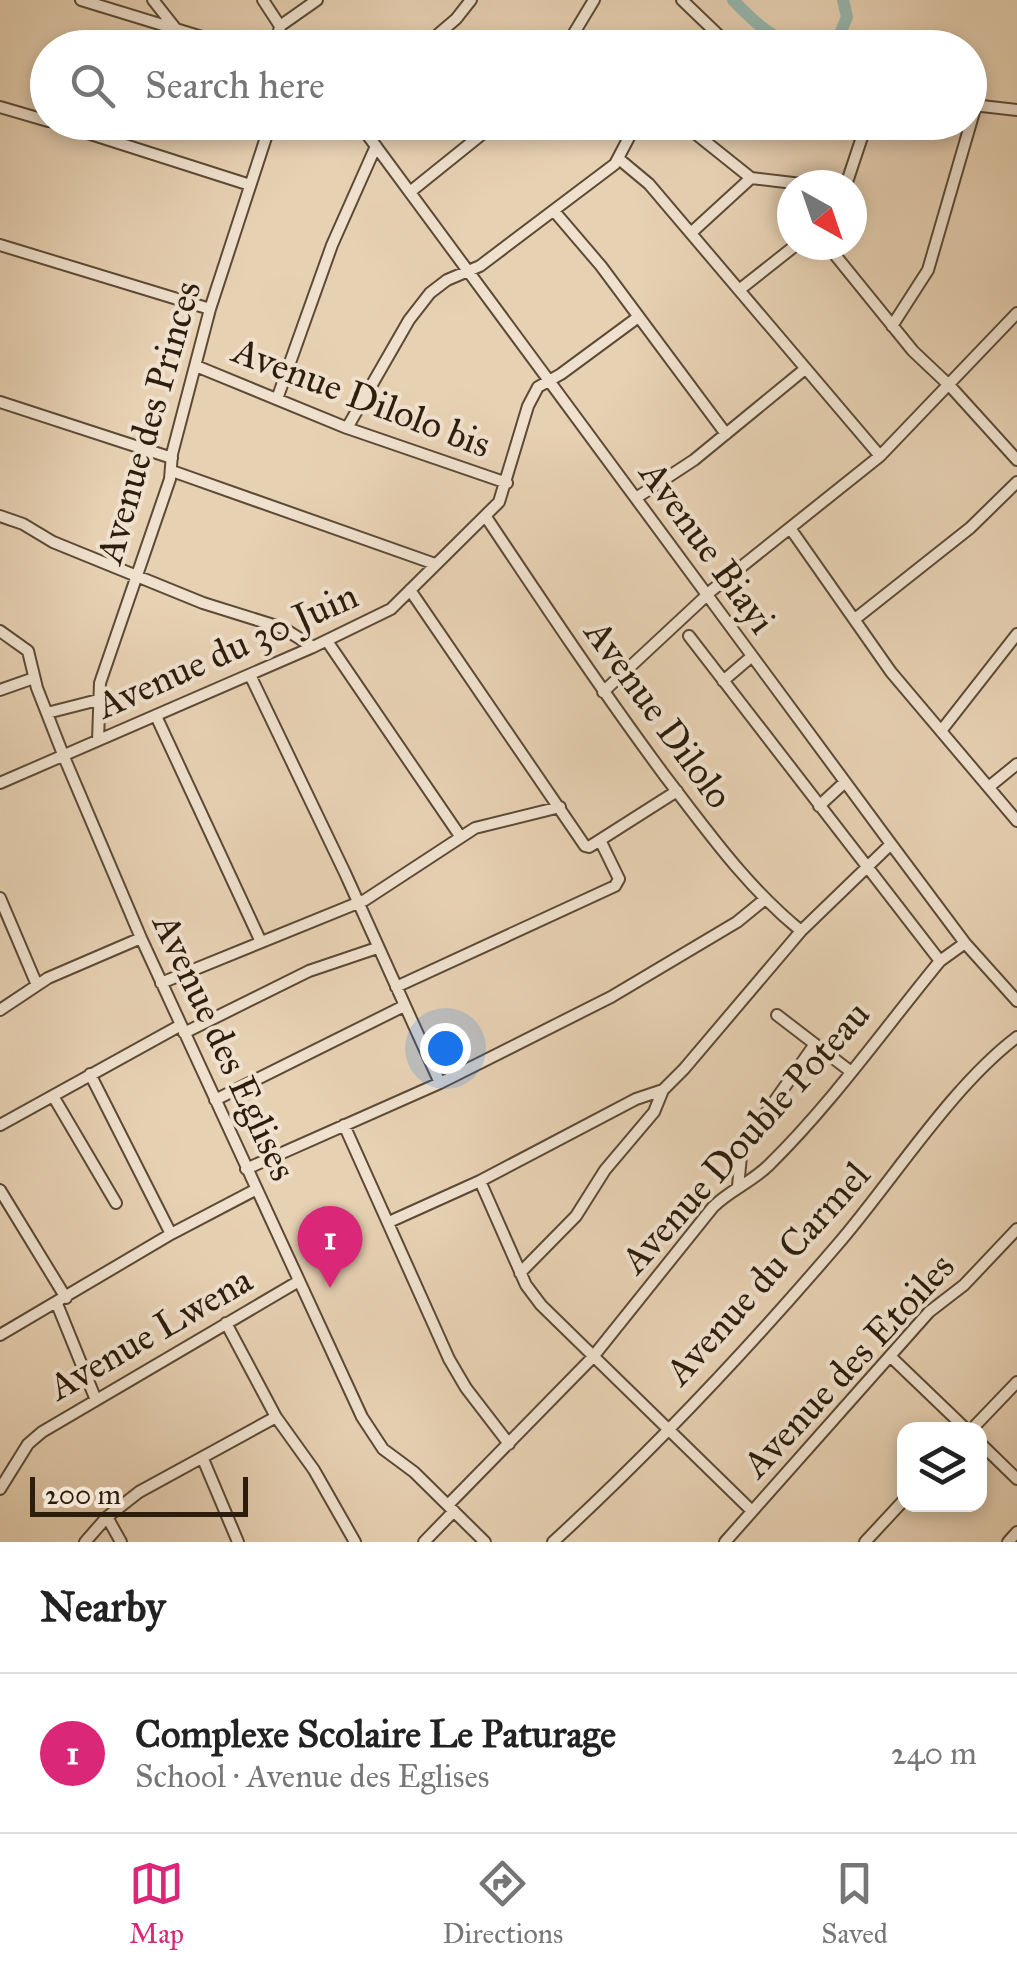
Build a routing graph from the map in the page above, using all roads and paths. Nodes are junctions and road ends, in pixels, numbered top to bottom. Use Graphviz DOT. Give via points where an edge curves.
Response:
graph roads {
  1 [pos="81,0"];
  2 [pos="153,0"];
  3 [pos="263,0"];
  4 [pos="317,0"];
  5 [pos="472,0"];
  6 [pos="594,0"];
  7 [pos="682,0"];
  8 [pos="280,26"];
  9 [pos="176,30"];
  10 [pos="279,30"];
  11 [pos="443,30"];
  12 [pos="576,30"];
  13 [pos="713,30"];
  14 [pos="987,107"];
  15 [pos="0,108"];
  16 [pos="1017,110"];
  17 [pos="30,116"];
  18 [pos="107,140"];
  19 [pos="265,140"];
  20 [pos="372,140"];
  21 [pos="475,140"];
  22 [pos="629,140"];
  23 [pos="704,140"];
  24 [pos="861,140"];
  25 [pos="963,140"];
  26 [pos="376,146"];
  27 [pos="620,160"];
  28 [pos="851,170"];
  29 [pos="751,178"];
  30 [pos="777,181"];
  31 [pos="250,185"];
  32 [pos="410,192"];
  33 [pos="554,212"];
  34 [pos="692,232"];
  35 [pos="0,245"];
  36 [pos="777,260"];
  37 [pos="840,260"];
  38 [pos="469,271"];
  39 [pos="739,290"];
  40 [pos="210,310"];
  41 [pos="1017,313"];
  42 [pos="637,318"];
  43 [pos="892,326"];
  44 [pos="196,366"];
  45 [pos="805,370"];
  46 [pos="548,380"];
  47 [pos="950,386"];
  48 [pos="278,399"];
  49 [pos="0,402"];
  50 [pos="347,428"];
  51 [pos="726,434"];
  52 [pos="880,456"];
  53 [pos="172,458"];
  54 [pos="1017,460"];
  55 [pos="172,471"];
  56 [pos="1017,482"];
  57 [pos="506,483"];
  58 [pos="636,498"];
  59 [pos="0,516"];
  60 [pos="486,517"];
  61 [pos="790,528"];
  62 [pos="435,564"];
  63 [pos="136,574"];
  64 [pos="410,590"];
  65 [pos="706,595"];
  66 [pos="855,619"];
  67 [pos="0,632"];
  68 [pos="1017,634"];
  69 [pos="689,636"];
  70 [pos="327,641"];
  71 [pos="313,648"];
  72 [pos="751,657"];
  73 [pos="250,675"];
  74 [pos="34,678"];
  75 [pos="723,681"];
  76 [pos="0,690"];
  77 [pos="603,692"];
  78 [pos="98,700"];
  79 [pos="48,713"];
  80 [pos="156,716"];
  81 [pos="941,731"];
  82 [pos="98,740"];
  83 [pos="64,757"];
  84 [pos="1017,764"];
  85 [pos="844,782"];
  86 [pos="0,783"];
  87 [pos="990,786"];
  88 [pos="677,791"];
  89 [pos="560,806"];
  90 [pos="819,806"];
  91 [pos="1017,821"];
  92 [pos="460,836"];
  93 [pos="600,840"];
  94 [pos="891,844"];
  95 [pos="867,866"];
  96 [pos="0,898"];
  97 [pos="764,900"];
  98 [pos="357,904"];
  99 [pos="801,931"];
  100 [pos="141,938"];
  101 [pos="262,942"];
  102 [pos="965,943"];
  103 [pos="377,948"];
  104 [pos="940,961"];
  105 [pos="161,983"];
  106 [pos="38,985"];
  107 [pos="396,987"];
  108 [pos="1017,1001"];
  109 [pos="404,1006"];
  110 [pos="0,1010"];
  111 [pos="777,1016"];
  112 [pos="183,1030"];
  113 [pos="1017,1037"];
  114 [pos="815,1044"];
  115 [pos="850,1071"];
  116 [pos="90,1074"];
  117 [pos="440,1083"];
  118 [pos="664,1090"];
  119 [pos="53,1096"];
  120 [pos="215,1100"];
  121 [pos="0,1125"];
  122 [pos="344,1126"];
  123 [pos="246,1170"];
  124 [pos="480,1181"];
  125 [pos="738,1186"];
  126 [pos="0,1190"];
  127 [pos="255,1190"];
  128 [pos="116,1203"];
  129 [pos="390,1222"];
  130 [pos="1017,1230"];
  131 [pos="170,1234"];
  132 [pos="520,1273"];
  133 [pos="299,1281"];
  134 [pos="61,1301"];
  135 [pos="226,1323"];
  136 [pos="0,1335"];
  137 [pos="892,1357"];
  138 [pos="592,1358"];
  139 [pos="1017,1382"];
  140 [pos="96,1400"];
  141 [pos="276,1416"];
  142 [pos="960,1422"];
  143 [pos="976,1422"];
  144 [pos="668,1430"];
  145 [pos="510,1444"];
  146 [pos="987,1450"];
  147 [pos="203,1458"];
  148 [pos="1017,1479"];
  149 [pos="0,1489"];
  150 [pos="451,1508"];
  151 [pos="897,1508"];
  152 [pos="752,1512"];
  153 [pos="107,1517"];
  154 [pos="1017,1532"];
  155 [pos="85,1542"];
  156 [pos="121,1542"];
  157 [pos="238,1542"];
  158 [pos="355,1542"];
  159 [pos="424,1542"];
  160 [pos="485,1542"];
  161 [pos="554,1542"];
  162 [pos="725,1542"];
  163 [pos="865,1542"];
  164 [pos="1008,1542"];
  1 -- 9 [label="street"];
  2 -- 9 [label="street"];
  3 -- 8 [label="street"];
  4 -- 8 [label="street"];
  5 -- 11 [label="street"];
  6 -- 12 [label="street"];
  7 -- 13 [label="street"];
  8 -- 10 [label="street"];
  14 -- 16 [label="street"];
  15 -- 17 [label="street"];
  18 -- 31 [label="street"];
  19 -- 31 [label="street, Avenue des Princes"];
  20 -- 26 [label="street, Avenue Biayi"];
  21 -- 32 [label="street"];
  22 -- 27 [label="street"];
  23 -- 29 [label="street"];
  24 -- 28 [label="street"];
  25 -- 43 [label="street" via="928,270"];
  26 -- 32 [label="street, Avenue Biayi"];
  26 -- 48 [label="street" via="332,245"];
  27 -- 33 [label="street"];
  27 -- 34 [label="street"];
  29 -- 30 [label="street"];
  29 -- 34 [label="street"];
  31 -- 40 [label="street, Avenue des Princes"];
  32 -- 38 [label="street, Avenue Biayi"];
  33 -- 38 [label="street"];
  33 -- 42 [label="street"];
  34 -- 39 [label="street"];
  35 -- 40 [label="street"];
  36 -- 39 [label="street"];
  37 -- 43 [label="street"];
  38 -- 46 [label="street, Avenue Biayi"];
  38 -- 50 [label="street" via="440,284 418,305"];
  39 -- 45 [label="street"];
  40 -- 44 [label="street, Avenue des Princes"];
  41 -- 47 [label="street"];
  42 -- 46 [label="street, Avenue du 30 Juin"];
  42 -- 51 [label="street"];
  43 -- 47 [label="street"];
  44 -- 48 [label="street, Avenue Dilolo bis"];
  44 -- 53 [label="street, Avenue des Princes"];
  45 -- 51 [label="street"];
  45 -- 52 [label="street"];
  46 -- 57 [label="street, Avenue du 30 Juin" via="528,406"];
  46 -- 58 [label="street, Avenue Biayi"];
  47 -- 52 [label="street"];
  47 -- 54 [label="street"];
  48 -- 50 [label="street, Avenue Dilolo bis"];
  49 -- 53 [label="street"];
  50 -- 57 [label="street, Avenue Dilolo bis"];
  51 -- 58 [label="street"];
  52 -- 61 [label="street"];
  53 -- 55 [label="street, Avenue des Princes"];
  55 -- 62 [label="street"];
  55 -- 63 [label="street, Avenue des Princes"];
  56 -- 66 [label="street"];
  57 -- 60 [label="street, Avenue du 30 Juin"];
  58 -- 65 [label="street, Avenue Biayi"];
  59 -- 63 [label="street"];
  60 -- 62 [label="street, Avenue du 30 Juin"];
  60 -- 77 [label="street, Avenue Dilolo"];
  61 -- 65 [label="street"];
  61 -- 66 [label="street"];
  62 -- 64 [label="street, Avenue du 30 Juin"];
  63 -- 71 [label="street" via="282,628"];
  63 -- 78 [label="street, Avenue des Princes"];
  64 -- 70 [label="street, Avenue du 30 Juin" via="382,615"];
  64 -- 89 [label="street"];
  65 -- 72 [label="street, Avenue Biayi"];
  65 -- 77 [label="street"];
  66 -- 81 [label="street"];
  67 -- 74 [label="street, Avenue des Eglises" via="28,651"];
  68 -- 81 [label="street"];
  69 -- 75 [label="street"];
  70 -- 71 [label="street, Avenue du 30 Juin"];
  70 -- 92 [label="street"];
  71 -- 73 [label="street, Avenue du 30 Juin"];
  72 -- 75 [label="street"];
  72 -- 85 [label="street, Avenue Biayi"];
  73 -- 80 [label="street, Avenue du 30 Juin"];
  73 -- 98 [label="street"];
  74 -- 76 [label="street"];
  74 -- 79 [label="street, Avenue des Eglises"];
  75 -- 90 [label="street"];
  77 -- 88 [label="street, Avenue Dilolo"];
  78 -- 79 [label="street"];
  78 -- 82 [label="street, Avenue des Princes"];
  79 -- 83 [label="street, Avenue des Eglises"];
  80 -- 82 [label="street, Avenue du 30 Juin"];
  80 -- 101 [label="street"];
  81 -- 87 [label="street"];
  82 -- 83 [label="street, Avenue du 30 Juin"];
  83 -- 86 [label="street, Avenue du 30 Juin"];
  83 -- 100 [label="street, Avenue des Eglises"];
  84 -- 87 [label="street"];
  85 -- 90 [label="street"];
  85 -- 94 [label="street, Avenue Biayi"];
  87 -- 91 [label="street"];
  88 -- 93 [label="street"];
  88 -- 97 [label="street, Avenue Dilolo"];
  89 -- 92 [label="street"];
  89 -- 93 [label="street" via="585,846"];
  90 -- 95 [label="street"];
  92 -- 98 [label="street"];
  93 -- 107 [label="street" via="616,868 615,886"];
  94 -- 95 [label="street"];
  94 -- 102 [label="street, Avenue Biayi"];
  95 -- 99 [label="street"];
  95 -- 104 [label="street"];
  96 -- 106 [label="street"];
  97 -- 99 [label="street, Avenue Dilolo"];
  97 -- 117 [label="street" via="600,1003"];
  98 -- 101 [label="street"];
  98 -- 103 [label="street"];
  99 -- 118 [label="street"];
  100 -- 105 [label="street, Avenue des Eglises"];
  100 -- 106 [label="street"];
  101 -- 105 [label="street"];
  102 -- 104 [label="street, Avenue Double Poteau"];
  102 -- 108 [label="street, Avenue Biayi"];
  103 -- 107 [label="street"];
  103 -- 112 [label="street" via="309,970"];
  104 -- 115 [label="street, Avenue Double Poteau"];
  105 -- 112 [label="street, Avenue des Eglises"];
  106 -- 110 [label="street"];
  107 -- 109 [label="street"];
  109 -- 117 [label="street"];
  109 -- 120 [label="street"];
  111 -- 114 [label="street"];
  112 -- 116 [label="street"];
  112 -- 120 [label="street, Avenue des Eglises"];
  113 -- 144 [label="street, Avenue du Carmel" via="958,1094 837,1245"];
  114 -- 115 [label="street"];
  114 -- 125 [label="street" via="742,1148"];
  115 -- 125 [label="street, Avenue Double Poteau" via="770,1164"];
  116 -- 119 [label="street"];
  116 -- 131 [label="street"];
  117 -- 122 [label="street"];
  118 -- 124 [label="street" via="636,1098"];
  118 -- 132 [label="street" via="576,1216"];
  119 -- 121 [label="street"];
  119 -- 128 [label="street"];
  120 -- 123 [label="street, Avenue des Eglises"];
  122 -- 123 [label="street"];
  122 -- 129 [label="street"];
  123 -- 127 [label="street, Avenue des Eglises"];
  124 -- 129 [label="street"];
  124 -- 132 [label="street"];
  125 -- 138 [label="street, Avenue Double Poteau" via="713,1207"];
  126 -- 134 [label="street"];
  127 -- 131 [label="street"];
  127 -- 133 [label="street, Avenue des Eglises"];
  129 -- 145 [label="street" via="449,1360"];
  130 -- 137 [label="street, Avenue des Etoiles" via="928,1312"];
  131 -- 134 [label="street"];
  132 -- 138 [label="street" via="541,1306"];
  133 -- 135 [label="street, Avenue Lwena"];
  133 -- 150 [label="street, Avenue des Eglises" via="375,1440"];
  134 -- 136 [label="street"];
  134 -- 140 [label="street"];
  135 -- 140 [label="street, Avenue Lwena"];
  135 -- 141 [label="street"];
  137 -- 142 [label="street"];
  137 -- 152 [label="street, Avenue des Etoiles"];
  138 -- 144 [label="street"];
  138 -- 145 [label="street, Avenue Double Poteau"];
  139 -- 143 [label="street"];
  140 -- 149 [label="street, Avenue Lwena" via="35,1437"];
  141 -- 147 [label="street"];
  141 -- 158 [label="street"];
  144 -- 152 [label="street"];
  144 -- 161 [label="street, Avenue du Carmel"];
  145 -- 150 [label="street, Avenue Double Poteau"];
  146 -- 148 [label="street"];
  147 -- 153 [label="street"];
  147 -- 157 [label="street"];
  150 -- 159 [label="street, Avenue Double Poteau"];
  150 -- 160 [label="street, Avenue des Eglises"];
  151 -- 163 [label="street"];
  152 -- 162 [label="street, Avenue des Etoiles"];
  153 -- 155 [label="street"];
  153 -- 156 [label="street"];
  154 -- 164 [label="street"];
}
